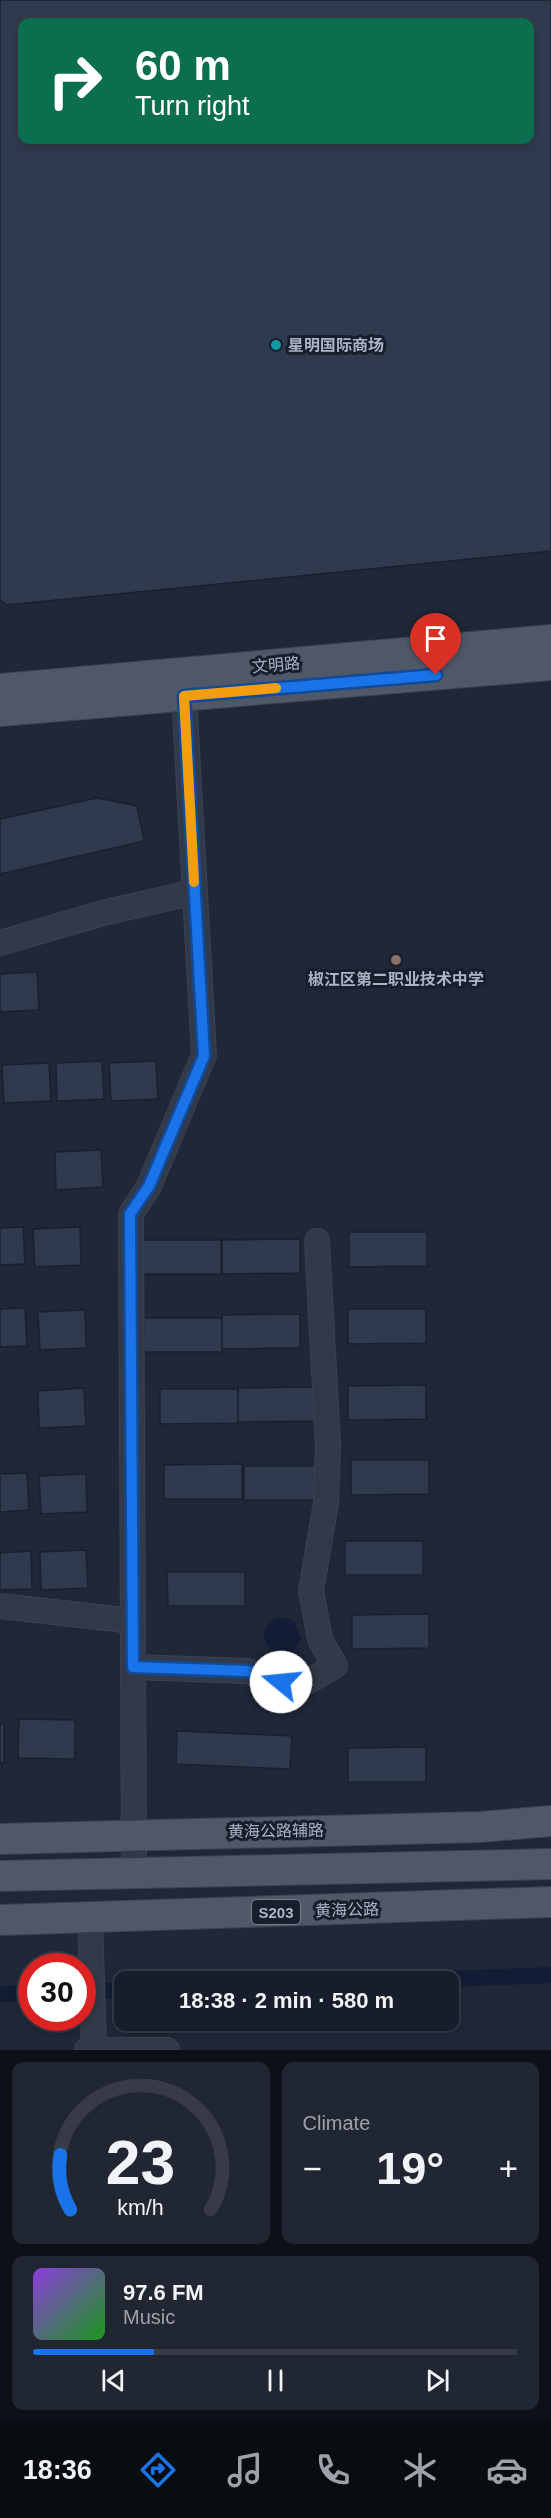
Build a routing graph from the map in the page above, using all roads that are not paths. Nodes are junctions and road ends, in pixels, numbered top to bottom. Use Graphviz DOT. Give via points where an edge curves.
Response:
graph roads {
  1 [pos="551,640"];
  2 [pos="551,664"];
  3 [pos="0,689"];
  4 [pos="184,696"];
  5 [pos="0,711"];
  6 [pos="195,892"];
  7 [pos="0,943"];
  8 [pos="317,1241"];
  9 [pos="0,1606"];
  10 [pos="133,1620"];
  11 [pos="133,1667"];
  12 [pos="551,1821"];
  13 [pos="134,1834"];
  14 [pos="0,1839"];
  15 [pos="551,1864"];
  16 [pos="134,1873"];
  17 [pos="0,1876"];
  18 [pos="551,1902"];
  19 [pos="90,1917"];
  20 [pos="0,1920"];
  21 [pos="91,2049"];
  22 [pos="167,2050"];
  1 -- 3 [label="main road, 文明路"];
  2 -- 4 [label="main road, 文明路"];
  4 -- 5 [label="main road, 文明路"];
  4 -- 6 [label="street"];
  6 -- 7 [label="street" via="103,912"];
  6 -- 10 [label="street" via="204,1056 149,1186 130,1214"];
  8 -- 11 [label="street" via="328,1445 327,1503 311,1591 320,1640 335,1666 298,1687 247,1671"];
  9 -- 10 [label="street"];
  10 -- 11 [label="street"];
  11 -- 13 [label="street"];
  12 -- 13 [label="main road, 黄海公路辅路" via="480,1827"];
  13 -- 14 [label="main road, 黄海公路辅路"];
  13 -- 16 [label="street"];
  15 -- 16 [label="main road"];
  16 -- 17 [label="main road"];
  18 -- 19 [label="main road, 黄海公路 / S203"];
  19 -- 20 [label="main road, 黄海公路 / S203"];
  19 -- 21 [label="street" via="94,2007"];
  21 -- 22 [label="street"];
}
